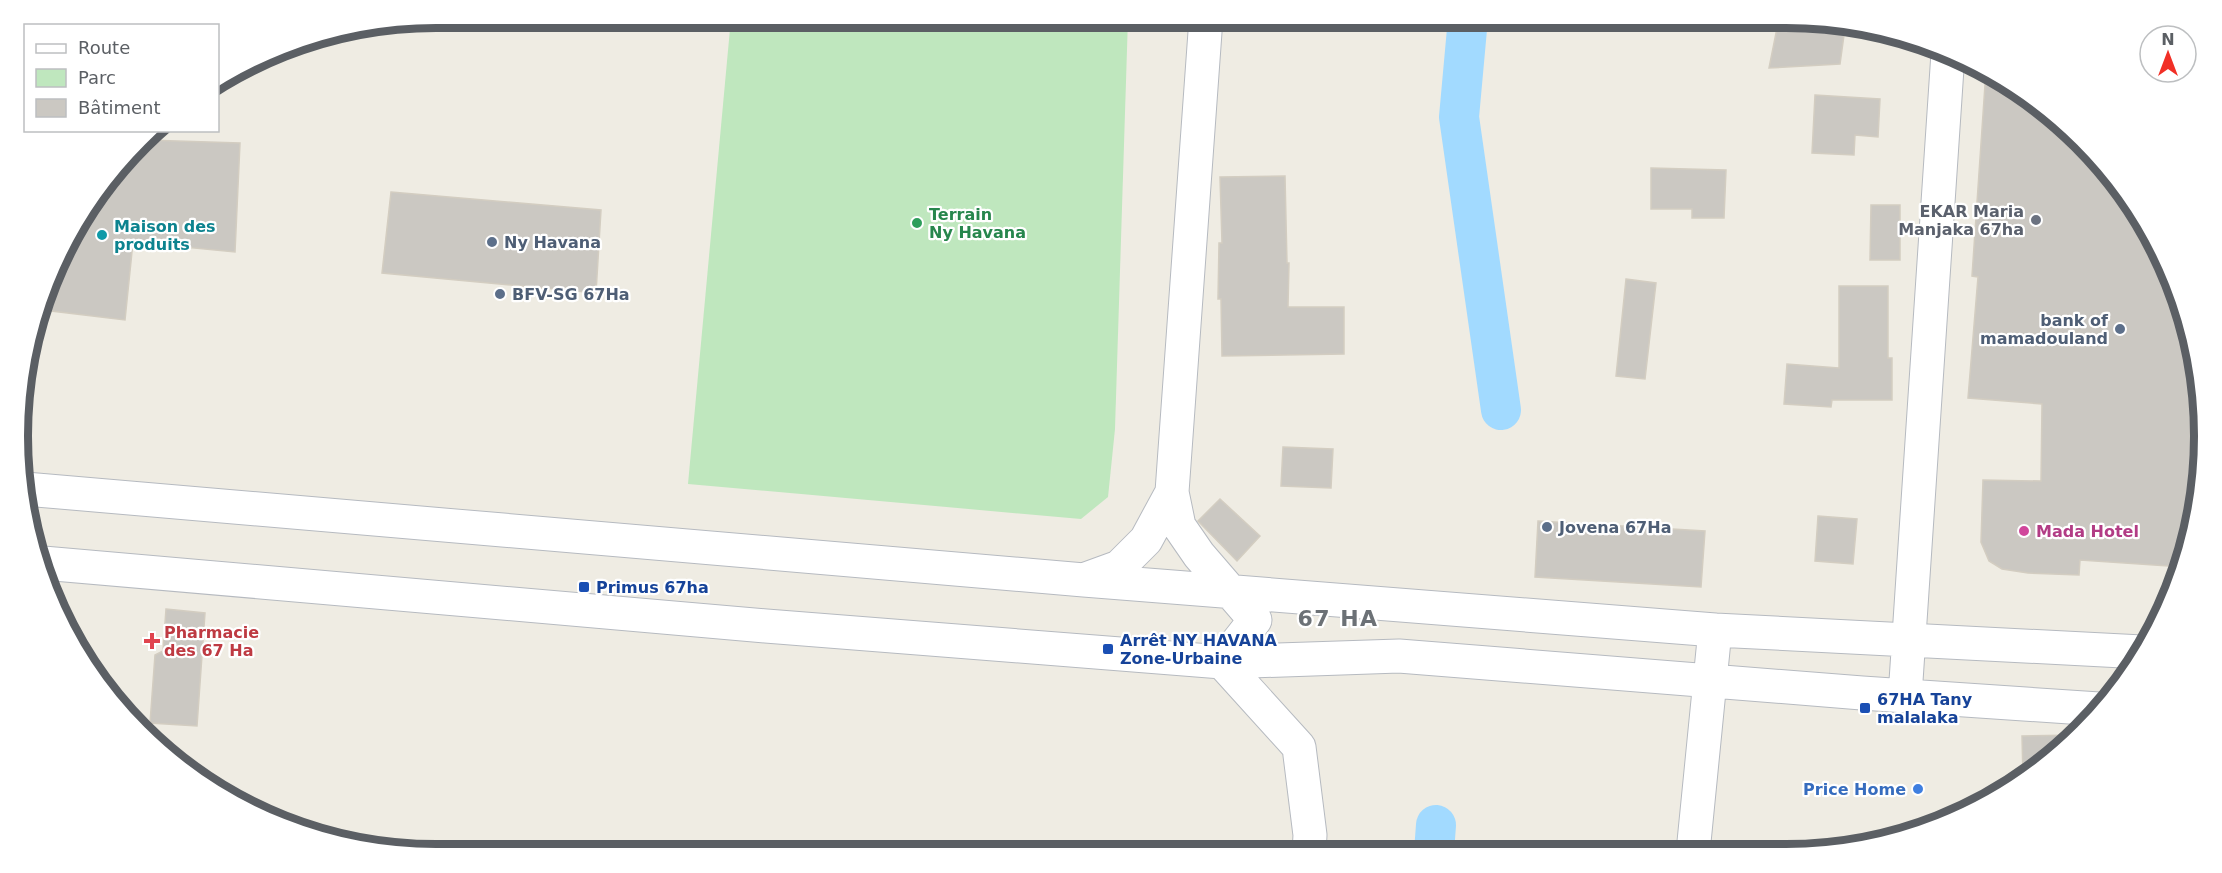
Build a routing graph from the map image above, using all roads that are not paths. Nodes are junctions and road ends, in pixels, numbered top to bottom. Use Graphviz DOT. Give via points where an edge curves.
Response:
graph roads {
  1 [pos="1205,28"];
  2 [pos="1947,62"];
  3 [pos="32,490"];
  4 [pos="1172,492"];
  5 [pos="49,563"];
  6 [pos="1084,580"];
  7 [pos="1231,592"];
  8 [pos="1715,630"];
  9 [pos="1909,640"];
  10 [pos="2132,651"];
  11 [pos="1222,662"];
  12 [pos="1711,680"];
  13 [pos="1905,696"];
  14 [pos="2090,708"];
  15 [pos="1310,844"];
  16 [pos="1695,844"];
  1 -- 4 [label="main road"];
  2 -- 9 [label="main road"];
  3 -- 6 [label="main road"];
  4 -- 6 [label="main road" via="1146,540 1119,567"];
  4 -- 7 [label="main road" via="1179,526"];
  5 -- 11 [label="main road"];
  6 -- 7 [label="main road"];
  7 -- 8 [label="main road"];
  7 -- 11 [label="main road" via="1255,620"];
  8 -- 9 [label="main road"];
  8 -- 12 [label="main road"];
  9 -- 10 [label="main road"];
  9 -- 13 [label="main road"];
  11 -- 12 [label="main road" via="1399,656"];
  11 -- 15 [label="main road" via="1299,747"];
  12 -- 13 [label="main road"];
  12 -- 16 [label="main road"];
  13 -- 14 [label="main road"];
}
